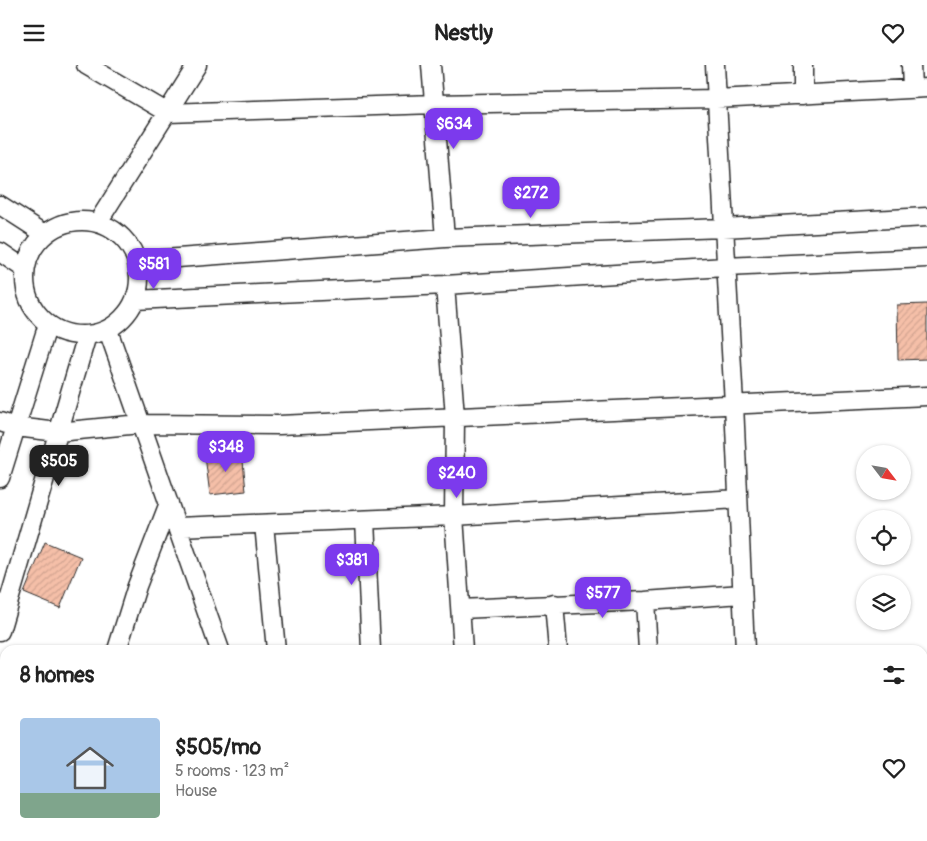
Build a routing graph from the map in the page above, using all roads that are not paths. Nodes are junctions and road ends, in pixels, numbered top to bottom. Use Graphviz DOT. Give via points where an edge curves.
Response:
graph roads {
  1 [pos="86,65"];
  2 [pos="197,65"];
  3 [pos="431,65"];
  4 [pos="715,65"];
  5 [pos="803,65"];
  6 [pos="911,65"];
  7 [pos="920,88"];
  8 [pos="803,95"];
  9 [pos="716,99"];
  10 [pos="434,104"];
  11 [pos="168,113"];
  12 [pos="0,205"];
  13 [pos="927,217"];
  14 [pos="98,222"];
  15 [pos="724,228"];
  16 [pos="45,234"];
  17 [pos="445,238"];
  18 [pos="0,252"];
  19 [pos="927,258"];
  20 [pos="138,261"];
  21 [pos="725,267"];
  22 [pos="25,269"];
  23 [pos="445,285"];
  24 [pos="135,300"];
  25 [pos="48,324"];
  26 [pos="108,329"];
  27 [pos="87,335"];
  28 [pos="927,396"];
  29 [pos="734,404"];
  30 [pos="927,407"];
  31 [pos="455,417"];
  32 [pos="140,424"];
  33 [pos="8,425"];
  34 [pos="58,432"];
  35 [pos="0,479"];
  36 [pos="738,499"];
  37 [pos="169,503"];
  38 [pos="454,516"];
  39 [pos="365,520"];
  40 [pos="264,524"];
  41 [pos="177,527"];
  42 [pos="742,594"];
  43 [pos="645,601"];
  44 [pos="554,604"];
  45 [pos="461,609"];
  46 [pos="0,631"];
  47 [pos="119,645"];
  48 [pos="218,645"];
  49 [pos="276,645"];
  50 [pos="371,645"];
  51 [pos="463,645"];
  52 [pos="558,645"];
  53 [pos="648,645"];
  54 [pos="745,645"];
  1 -- 11 [label="street"];
  2 -- 11 [label="street"];
  3 -- 10 [label="street"];
  4 -- 9 [label="street"];
  5 -- 8 [label="street"];
  6 -- 7 [label="street"];
  7 -- 8 [label="street"];
  8 -- 9 [label="street"];
  9 -- 10 [label="street"];
  9 -- 15 [label="street"];
  10 -- 11 [label="street"];
  10 -- 17 [label="street"];
  11 -- 14 [label="street"];
  12 -- 16 [label="street"];
  13 -- 15 [label="street"];
  14 -- 16 [label="street" via="70,221"];
  14 -- 20 [label="street" via="118,233"];
  15 -- 17 [label="street"];
  15 -- 21 [label="street"];
  16 -- 22 [label="street" via="32,249"];
  17 -- 20 [label="street"];
  18 -- 22 [label="street"];
  19 -- 21 [label="street"];
  20 -- 24 [label="street" via="140,280"];
  21 -- 23 [label="street"];
  21 -- 29 [label="street"];
  22 -- 25 [label="street" via="25,289 34,309"];
  23 -- 24 [label="street"];
  23 -- 31 [label="street"];
  24 -- 26 [label="street" via="124,318"];
  25 -- 27 [label="street" via="58,330"];
  25 -- 33 [label="street"];
  26 -- 27 [label="street"];
  26 -- 32 [label="street"];
  27 -- 34 [label="street"];
  28 -- 29 [label="street"];
  28 -- 30 [label="street"];
  29 -- 31 [label="street"];
  29 -- 36 [label="street"];
  31 -- 32 [label="street" via="279,425"];
  31 -- 38 [label="street"];
  32 -- 34 [label="street"];
  32 -- 37 [label="street"];
  33 -- 34 [label="street"];
  33 -- 35 [label="street"];
  34 -- 46 [label="street"];
  36 -- 38 [label="street"];
  36 -- 42 [label="street"];
  37 -- 41 [label="street"];
  37 -- 47 [label="street"];
  38 -- 39 [label="street"];
  38 -- 45 [label="street"];
  39 -- 40 [label="street"];
  39 -- 50 [label="street"];
  40 -- 41 [label="street"];
  40 -- 49 [label="street"];
  41 -- 48 [label="street"];
  42 -- 43 [label="street"];
  42 -- 54 [label="street"];
  43 -- 44 [label="street"];
  43 -- 53 [label="street"];
  44 -- 45 [label="street"];
  44 -- 52 [label="street"];
  45 -- 51 [label="street"];
}
